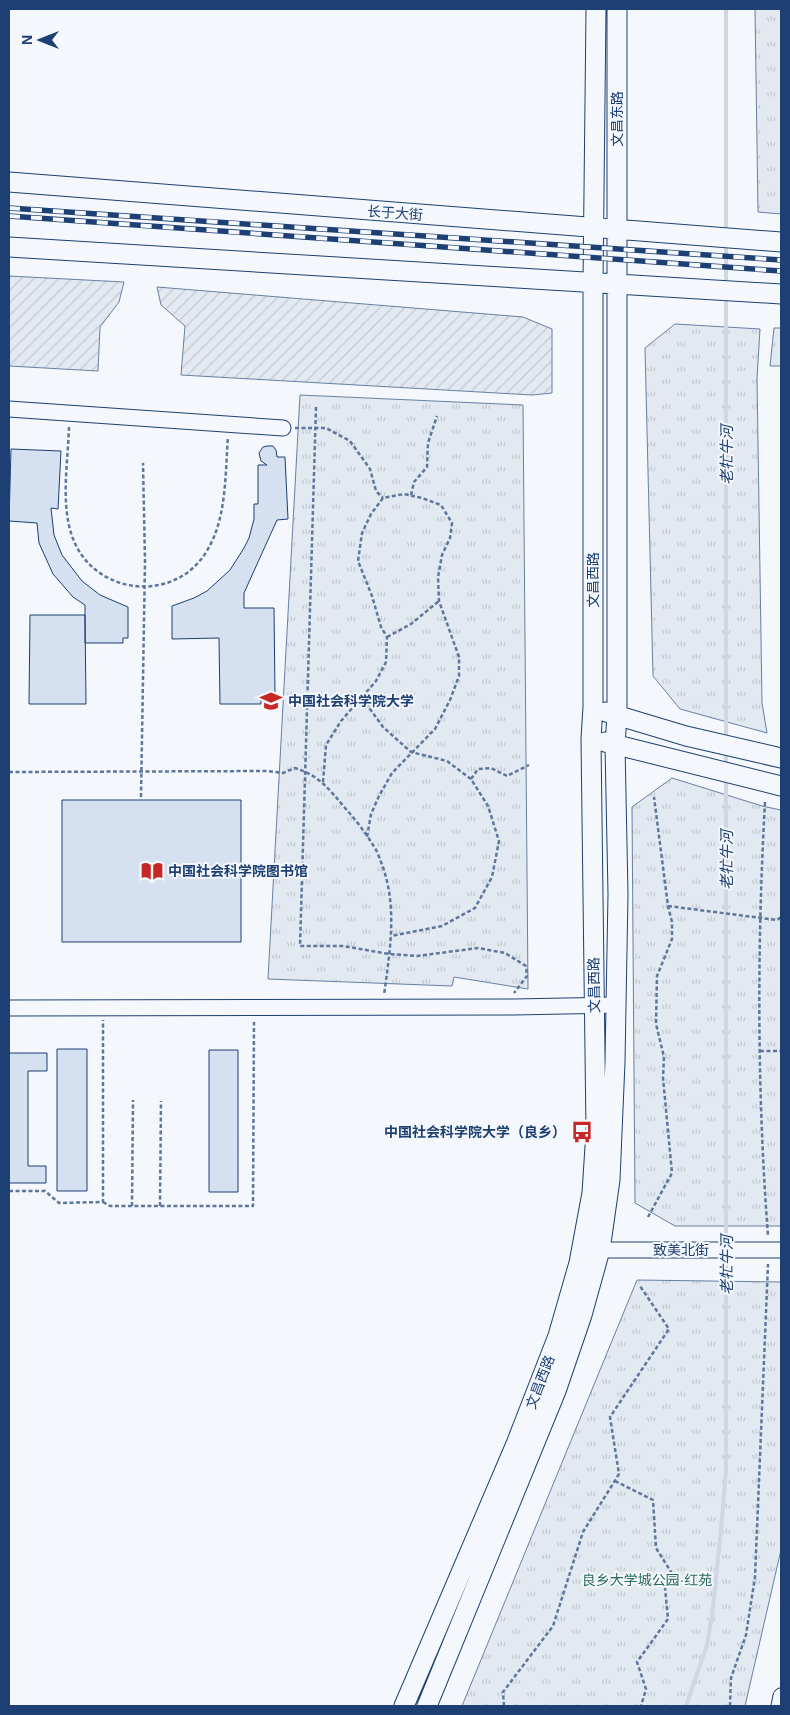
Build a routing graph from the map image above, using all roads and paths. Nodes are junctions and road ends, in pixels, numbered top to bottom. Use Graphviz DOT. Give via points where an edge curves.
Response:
graph roads {
  1 [pos="596,9"];
  2 [pos="617,9"];
  3 [pos="9,182"];
  4 [pos="594,228"];
  5 [pos="616,230"];
  6 [pos="781,242"];
  7 [pos="9,247"];
  8 [pos="592,283"];
  9 [pos="617,285"];
  10 [pos="781,294"];
  11 [pos="316,407"];
  12 [pos="9,408"];
  13 [pos="70,413"];
  14 [pos="437,416"];
  15 [pos="230,424"];
  16 [pos="283,428"];
  17 [pos="315,428"];
  18 [pos="143,463"];
  19 [pos="411,495"];
  20 [pos="383,498"];
  21 [pos="144,587"];
  22 [pos="439,601"];
  23 [pos="387,637"];
  24 [pos="362,698"];
  25 [pos="593,707"];
  26 [pos="616,715"];
  27 [pos="591,739"];
  28 [pos="615,745"];
  29 [pos="411,752"];
  30 [pos="781,758"];
  31 [pos="529,765"];
  32 [pos="142,771"];
  33 [pos="305,771"];
  34 [pos="9,772"];
  35 [pos="471,779"];
  36 [pos="323,782"];
  37 [pos="781,786"];
  38 [pos="141,797"];
  39 [pos="654,797"];
  40 [pos="367,836"];
  41 [pos="668,906"];
  42 [pos="781,917"];
  43 [pos="391,936"];
  44 [pos="389,954"];
  45 [pos="617,1005"];
  46 [pos="595,1006"];
  47 [pos="514,1007"];
  48 [pos="9,1008"];
  49 [pos="103,1008"];
  50 [pos="254,1008"];
  51 [pos="382,1008"];
  52 [pos="760,1051"];
  53 [pos="781,1051"];
  54 [pos="133,1100"];
  55 [pos="161,1101"];
  56 [pos="9,1191"];
  57 [pos="103,1202"];
  58 [pos="132,1206"];
  59 [pos="160,1206"];
  60 [pos="648,1217"];
  61 [pos="581,1250"];
  62 [pos="600,1250"];
  63 [pos="781,1250"];
  64 [pos="640,1286"];
  65 [pos="615,1481"];
  66 [pos="781,1696"];
  67 [pos="404,1706"];
  68 [pos="427,1706"];
  69 [pos="504,1706"];
  70 [pos="641,1706"];
  71 [pos="779,1706"];
  1 -- 4 [label="main road, 文昌东路"];
  2 -- 5 [label="main road, 文昌东路"];
  3 -- 4 [label="main road, 长于大街"];
  4 -- 5 [label="main road, 长于大街"];
  4 -- 8 [label="main road, 文昌西路"];
  5 -- 6 [label="main road, 长于大街"];
  5 -- 9 [label="main road, 文昌西路"];
  7 -- 8 [label="main road"];
  8 -- 9 [label="main road"];
  8 -- 25 [label="main road, 文昌西路"];
  9 -- 10 [label="main road"];
  9 -- 26 [label="main road, 文昌西路"];
  11 -- 17 [label="path"];
  12 -- 13 [label="street"];
  13 -- 15 [label="street"];
  13 -- 21 [label="path" via="66,511 72,535 81,554 95,569 112,581"];
  14 -- 19 [label="path" via="428,443 427,466 414,482"];
  15 -- 16 [label="street"];
  15 -- 21 [label="path" via="224,496 219,525 209,549 184,576 164,585"];
  16 -- 17 [label="path"];
  17 -- 20 [label="path" via="326,428 350,441 370,470 376,491"];
  17 -- 33 [label="path"];
  18 -- 21 [label="path"];
  19 -- 20 [label="path"];
  19 -- 22 [label="path" via="440,505 452,523 438,577"];
  20 -- 23 [label="path" via="362,533 358,561"];
  21 -- 32 [label="path"];
  22 -- 23 [label="path" via="411,624"];
  22 -- 29 [label="path" via="458,657 458,676 435,729"];
  23 -- 24 [label="path" via="386,662 376,682"];
  24 -- 29 [label="path" via="383,727"];
  24 -- 36 [label="path" via="341,720 326,745"];
  25 -- 26 [label="main road"];
  25 -- 27 [label="main road, 文昌西路"];
  26 -- 28 [label="main road, 文昌西路"];
  26 -- 30 [label="main road" via="686,736"];
  27 -- 28 [label="main road"];
  27 -- 46 [label="main road, 文昌西路"];
  28 -- 37 [label="main road"];
  28 -- 45 [label="main road, 文昌西路"];
  29 -- 35 [label="path" via="447,761"];
  29 -- 40 [label="path" via="392,773 379,796"];
  31 -- 35 [label="path" via="507,776 491,768 478,770"];
  32 -- 33 [label="path" via="283,773 296,768"];
  32 -- 34 [label="path"];
  32 -- 38 [label="path"];
  33 -- 36 [label="path"];
  33 -- 44 [label="path" via="300,946 343,946"];
  35 -- 43 [label="path" via="488,806 500,841 492,877 475,908 442,926"];
  36 -- 40 [label="path"];
  39 -- 41 [label="path"];
  40 -- 43 [label="path" via="386,875 391,901"];
  41 -- 42 [label="path" via="777,920"];
  41 -- 60 [label="path" via="672,939 657,976 656,1024 664,1057 672,1173"];
  43 -- 44 [label="path"];
  44 -- 47 [label="path" via="416,956 478,948 505,953 526,966 527,976 514,993"];
  44 -- 51 [label="path"];
  45 -- 46 [label="street"];
  45 -- 62 [label="main road, 文昌西路" via="610,1180"];
  46 -- 47 [label="street"];
  46 -- 61 [label="main road, 文昌西路" via="596,1131 592,1193"];
  47 -- 51 [label="street"];
  48 -- 49 [label="street"];
  49 -- 50 [label="street"];
  49 -- 57 [label="path"];
  50 -- 51 [label="street"];
  50 -- 59 [label="path" via="253,1206"];
  52 -- 53 [label="path"];
  54 -- 58 [label="path"];
  55 -- 59 [label="path"];
  56 -- 57 [label="path" via="45,1191 60,1203"];
  57 -- 58 [label="path" via="110,1206"];
  58 -- 59 [label="path"];
  61 -- 62 [label="street, 致美北街"];
  61 -- 67 [label="main road, 文昌西路" via="558,1336 520,1435"];
  62 -- 63 [label="street, 致美北街"];
  62 -- 68 [label="main road, 文昌西路" via="556,1390"];
  64 -- 65 [label="path" via="669,1329 610,1418 619,1474"];
  65 -- 69 [label="path" via="583,1532 553,1626 503,1692"];
  65 -- 70 [label="path" via="653,1500 656,1548 673,1574 665,1588 668,1618 637,1662 646,1689"];
  66 -- 71 [label="street"];
}
